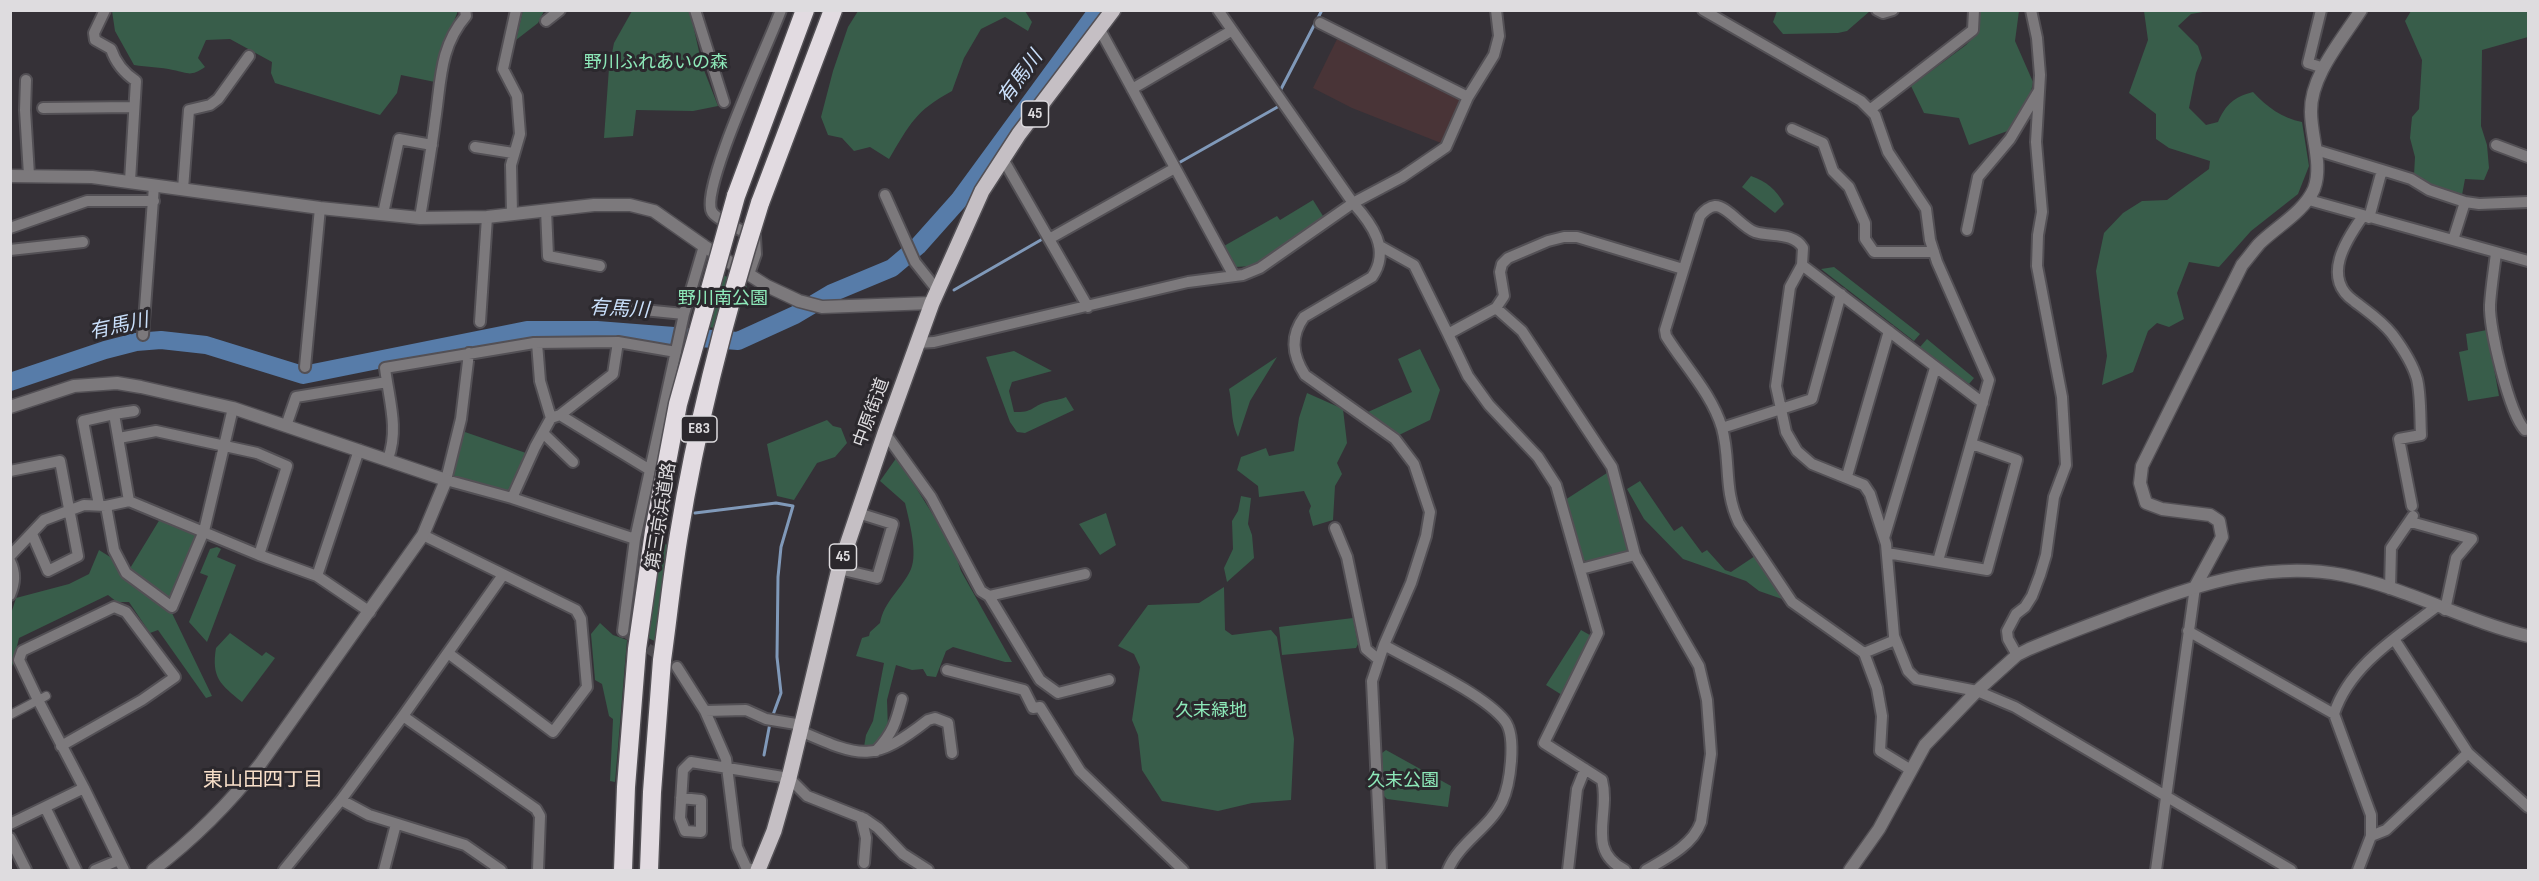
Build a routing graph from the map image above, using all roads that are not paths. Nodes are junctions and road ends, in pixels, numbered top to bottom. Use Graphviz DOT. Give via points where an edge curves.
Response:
graph roads {
  1 [pos="105,10"];
  2 [pos="465,10"];
  3 [pos="516,10"];
  4 [pos="560,10"];
  5 [pos="695,10"];
  6 [pos="781,10"];
  7 [pos="805,10"];
  8 [pos="833,10"];
  9 [pos="1113,10"];
  10 [pos="1218,10"];
  11 [pos="1496,10"];
  12 [pos="1702,10"];
  13 [pos="1877,10"];
  14 [pos="1893,10"];
  15 [pos="1974,10"];
  16 [pos="2031,10"];
  17 [pos="2321,10"];
  18 [pos="2361,10"];
  19 [pos="546,21"];
  20 [pos="1320,23"];
  21 [pos="1099,28"];
  22 [pos="1231,31"];
  23 [pos="519,44"];
  24 [pos="507,51"];
  25 [pos="249,56"];
  26 [pos="2324,68"];
  27 [pos="26,80"];
  28 [pos="1132,89"];
  29 [pos="2040,89"];
  30 [pos="1468,97"];
  31 [pos="724,102"];
  32 [pos="134,107"];
  33 [pos="43,108"];
  34 [pos="1871,109"];
  35 [pos="1792,129"];
  36 [pos="432,145"];
  37 [pos="2496,145"];
  38 [pos="476,147"];
  39 [pos="2316,150"];
  40 [pos="513,153"];
  41 [pos="2529,157"];
  42 [pos="1003,159"];
  43 [pos="1175,168"];
  44 [pos="2382,170"];
  45 [pos="10,176"];
  46 [pos="29,176"];
  47 [pos="130,181"];
  48 [pos="154,186"];
  49 [pos="183,189"];
  50 [pos="885,195"];
  51 [pos="2308,200"];
  52 [pos="154,201"];
  53 [pos="2465,202"];
  54 [pos="2529,202"];
  55 [pos="1353,203"];
  56 [pos="320,208"];
  57 [pos="546,210"];
  58 [pos="383,214"];
  59 [pos="512,214"];
  60 [pos="487,217"];
  61 [pos="2366,217"];
  62 [pos="420,218"];
  63 [pos="10,228"];
  64 [pos="1967,230"];
  65 [pos="1049,239"];
  66 [pos="2453,240"];
  67 [pos="82,242"];
  68 [pos="704,246"];
  69 [pos="1380,246"];
  70 [pos="10,250"];
  71 [pos="1934,252"];
  72 [pos="2496,253"];
  73 [pos="2529,261"];
  74 [pos="1802,265"];
  75 [pos="600,266"];
  76 [pos="1683,269"];
  77 [pos="749,274"];
  78 [pos="1234,276"];
  79 [pos="1841,294"];
  80 [pos="935,297"];
  81 [pos="1088,306"];
  82 [pos="1496,308"];
  83 [pos="633,309"];
  84 [pos="684,314"];
  85 [pos="480,322"];
  86 [pos="1889,331"];
  87 [pos="144,334"];
  88 [pos="1448,334"];
  89 [pos="618,342"];
  90 [pos="537,343"];
  91 [pos="918,343"];
  92 [pos="676,352"];
  93 [pos="469,353"];
  94 [pos="305,367"];
  95 [pos="1935,368"];
  96 [pos="387,382"];
  97 [pos="1983,403"];
  98 [pos="10,407"];
  99 [pos="234,408"];
  100 [pos="1780,408"];
  101 [pos="134,411"];
  102 [pos="114,414"];
  103 [pos="556,416"];
  104 [pos="286,426"];
  105 [pos="1722,428"];
  106 [pos="2524,430"];
  107 [pos="543,433"];
  108 [pos="885,433"];
  109 [pos="119,438"];
  110 [pos="1972,444"];
  111 [pos="224,446"];
  112 [pos="359,450"];
  113 [pos="388,459"];
  114 [pos="573,462"];
  115 [pos="650,470"];
  116 [pos="10,471"];
  117 [pos="1847,476"];
  118 [pos="446,480"];
  119 [pos="512,498"];
  120 [pos="129,501"];
  121 [pos="102,505"];
  122 [pos="68,510"];
  123 [pos="858,513"];
  124 [pos="2412,515"];
  125 [pos="1335,528"];
  126 [pos="204,531"];
  127 [pos="32,534"];
  128 [pos="423,535"];
  129 [pos="1884,538"];
  130 [pos="635,539"];
  131 [pos="1887,552"];
  132 [pos="259,555"];
  133 [pos="1635,555"];
  134 [pos="10,556"];
  135 [pos="10,561"];
  136 [pos="1938,561"];
  137 [pos="839,569"];
  138 [pos="1581,569"];
  139 [pos="1085,574"];
  140 [pos="503,575"];
  141 [pos="317,576"];
  142 [pos="2195,587"];
  143 [pos="2390,589"];
  144 [pos="10,595"];
  145 [pos="989,596"];
  146 [pos="2440,608"];
  147 [pos="370,612"];
  148 [pos="623,631"];
  149 [pos="2188,631"];
  150 [pos="2529,636"];
  151 [pos="2394,639"];
  152 [pos="1895,640"];
  153 [pos="1384,645"];
  154 [pos="448,653"];
  155 [pos="1864,653"];
  156 [pos="2017,655"];
  157 [pos="1378,660"];
  158 [pos="669,664"];
  159 [pos="947,670"];
  160 [pos="1109,680"];
  161 [pos="1977,691"];
  162 [pos="42,698"];
  163 [pos="902,699"];
  164 [pos="705,711"];
  165 [pos="2334,714"];
  166 [pos="10,715"];
  167 [pos="403,716"];
  168 [pos="801,728"];
  169 [pos="61,746"];
  170 [pos="876,751"];
  171 [pos="952,753"];
  172 [pos="2468,753"];
  173 [pos="728,768"];
  174 [pos="1585,769"];
  175 [pos="1911,770"];
  176 [pos="789,778"];
  177 [pos="84,788"];
  178 [pos="2166,796"];
  179 [pos="681,798"];
  180 [pos="341,800"];
  181 [pos="45,807"];
  182 [pos="2529,807"];
  183 [pos="861,817"];
  184 [pos="10,824"];
  185 [pos="396,824"];
  186 [pos="2371,836"];
  187 [pos="10,838"];
  188 [pos="864,863"];
  189 [pos="121,865"];
  190 [pos="26,870"];
  191 [pos="76,870"];
  192 [pos="95,870"];
  193 [pos="153,870"];
  194 [pos="284,870"];
  195 [pos="384,870"];
  196 [pos="501,870"];
  197 [pos="538,870"];
  198 [pos="623,870"];
  199 [pos="649,870"];
  200 [pos="753,870"];
  201 [pos="758,870"];
  202 [pos="928,870"];
  203 [pos="1183,870"];
  204 [pos="1382,870"];
  205 [pos="1448,870"];
  206 [pos="1568,870"];
  207 [pos="1625,870"];
  208 [pos="1646,870"];
  209 [pos="1850,870"];
  210 [pos="2156,870"];
  211 [pos="2291,870"];
  212 [pos="2358,870"];
  1 -- 32 [label="street" via="94,33 96,40 111,49 115,62 136,81"];
  2 -- 36 [label="street" via="466,16 448,44 441,64"];
  3 -- 24 [label="street"];
  4 -- 19 [label="street"];
  5 -- 31 [label="street"];
  6 -- 77 [label="street" via="729,133 711,194 714,214 755,237 756,254"];
  7 -- 198 [label="highway, 第三京浜道路 / E83, bridge" via="736,196 678,404 637,649"];
  8 -- 158 [label="highway, 第三京浜道路 / E83, bridge" via="760,203 737,277 691,467 679,534"];
  9 -- 21 [label="main road, 中原街道 / 45"];
  10 -- 22 [label="street"];
  11 -- 30 [label="street" via="1499,36 1494,55"];
  12 -- 34 [label="street"];
  13 -- 14 [label="street"];
  15 -- 34 [label="street" via="1973,30"];
  16 -- 29 [label="street"];
  17 -- 26 [label="street" via="2308,63"];
  18 -- 26 [label="street"];
  20 -- 30 [label="street"];
  21 -- 28 [label="street"];
  21 -- 42 [label="main road, 中原街道 / 45"];
  22 -- 28 [label="street"];
  22 -- 55 [label="street"];
  23 -- 24 [label="street"];
  24 -- 40 [label="street" via="502,69 516,96 520,134"];
  25 -- 49 [label="street" via="218,99 189,110"];
  26 -- 39 [label="street" via="2311,111"];
  27 -- 46 [label="street"];
  28 -- 43 [label="street"];
  29 -- 64 [label="street" via="2010,139 1978,177"];
  29 -- 156 [label="street" via="2036,142 2042,212 2037,266 2062,397 2066,465 2054,497 2040,575 2032,596 2007,631"];
  30 -- 55 [label="street" via="1446,147 1402,177"];
  32 -- 33 [label="street"];
  32 -- 47 [label="street"];
  34 -- 71 [label="street" via="1888,152 1926,208"];
  35 -- 71 [label="street" via="1823,142 1833,171 1848,188 1861,214 1865,239 1874,252"];
  36 -- 58 [label="street" via="399,139"];
  36 -- 62 [label="street"];
  37 -- 41 [label="street"];
  38 -- 40 [label="street"];
  39 -- 44 [label="street"];
  39 -- 51 [label="street" via="2316,181"];
  40 -- 59 [label="street"];
  42 -- 65 [label="street"];
  42 -- 80 [label="main road, 中原街道 / 45" via="982,191"];
  43 -- 65 [label="street"];
  43 -- 78 [label="street"];
  44 -- 53 [label="street"];
  44 -- 61 [label="street"];
  45 -- 46 [label="street"];
  46 -- 47 [label="street"];
  47 -- 48 [label="street"];
  48 -- 49 [label="street"];
  48 -- 52 [label="street"];
  49 -- 56 [label="street"];
  50 -- 80 [label="street"];
  51 -- 61 [label="street"];
  51 -- 142 [label="street" via="2258,245 2242,265 2142,466 2140,483 2146,503 2162,509 2210,514 2219,521 2222,537"];
  52 -- 63 [label="street" via="87,201"];
  52 -- 87 [label="street"];
  53 -- 54 [label="street"];
  53 -- 66 [label="street"];
  55 -- 69 [label="street" via="1369,221"];
  55 -- 78 [label="street" via="1275,259"];
  56 -- 58 [label="street"];
  56 -- 94 [label="street"];
  57 -- 59 [label="street"];
  57 -- 68 [label="street" via="614,204 643,207"];
  57 -- 75 [label="street" via="548,256"];
  58 -- 62 [label="street"];
  59 -- 60 [label="street"];
  60 -- 62 [label="street"];
  60 -- 85 [label="street"];
  61 -- 66 [label="street"];
  61 -- 124 [label="street" via="2345,241 2338,281 2352,300 2388,329 2417,378 2421,435 2399,439"];
  65 -- 81 [label="street"];
  66 -- 72 [label="street"];
  67 -- 70 [label="street"];
  68 -- 77 [label="street"];
  68 -- 84 [label="street"];
  69 -- 88 [label="street" via="1414,265"];
  69 -- 153 [label="street" via="1378,267 1372,277 1304,317 1293,342 1305,375 1395,439 1414,464 1425,495 1430,512 1426,536"];
  71 -- 97 [label="street" via="1989,380"];
  72 -- 73 [label="street"];
  72 -- 106 [label="street" via="2490,307 2507,396"];
  74 -- 76 [label="street" via="1800,242 1754,231 1716,206 1700,216"];
  74 -- 79 [label="street"];
  74 -- 100 [label="street" via="1790,287 1776,386"];
  76 -- 82 [label="street" via="1577,237 1564,237 1508,258 1502,264 1504,296"];
  76 -- 105 [label="street" via="1666,336 1715,410"];
  77 -- 80 [label="street" via="799,301 822,307"];
  78 -- 81 [label="street" via="1188,282"];
  79 -- 86 [label="street"];
  79 -- 100 [label="street" via="1812,399"];
  80 -- 91 [label="main road, 中原街道 / 45"];
  81 -- 91 [label="street"];
  82 -- 88 [label="street"];
  82 -- 133 [label="street" via="1522,332 1612,467"];
  83 -- 84 [label="street"];
  84 -- 92 [label="street"];
  86 -- 95 [label="street"];
  86 -- 117 [label="street"];
  88 -- 138 [label="street" via="1468,376 1489,405 1538,457 1556,485"];
  89 -- 90 [label="street"];
  89 -- 92 [label="street"];
  89 -- 103 [label="street" via="613,374"];
  90 -- 93 [label="street"];
  90 -- 103 [label="street" via="540,381"];
  91 -- 108 [label="main road, 中原街道 / 45"];
  92 -- 115 [label="street"];
  93 -- 96 [label="street" via="385,368"];
  93 -- 118 [label="street" via="461,419"];
  95 -- 97 [label="street"];
  95 -- 129 [label="street"];
  96 -- 104 [label="street" via="296,397"];
  96 -- 113 [label="street" via="395,429"];
  97 -- 110 [label="street"];
  98 -- 99 [label="street" via="74,386 96,383 141,387"];
  99 -- 104 [label="street"];
  99 -- 111 [label="street"];
  100 -- 105 [label="street"];
  100 -- 117 [label="street" via="1786,432 1797,451 1812,464"];
  101 -- 102 [label="street"];
  102 -- 109 [label="street"];
  102 -- 121 [label="street" via="83,421"];
  103 -- 107 [label="street"];
  103 -- 115 [label="street"];
  104 -- 112 [label="street"];
  105 -- 155 [label="street" via="1728,488 1739,523 1792,602"];
  107 -- 114 [label="street"];
  107 -- 119 [label="street"];
  108 -- 123 [label="main road, 中原街道 / 45"];
  108 -- 145 [label="street" via="931,497 981,591"];
  109 -- 111 [label="street" via="156,431"];
  109 -- 120 [label="street"];
  110 -- 136 [label="street"];
  110 -- 136 [label="street" via="2018,460 1987,570"];
  111 -- 126 [label="street"];
  111 -- 132 [label="street" via="257,453 287,466"];
  112 -- 113 [label="street"];
  112 -- 141 [label="street"];
  113 -- 118 [label="street"];
  115 -- 130 [label="street"];
  116 -- 122 [label="street" via="60,461"];
  117 -- 129 [label="street" via="1864,485"];
  118 -- 119 [label="street"];
  118 -- 128 [label="street"];
  119 -- 130 [label="street"];
  120 -- 121 [label="street"];
  120 -- 126 [label="street"];
  121 -- 122 [label="street"];
  121 -- 126 [label="street" via="114,550 126,573 172,607"];
  122 -- 127 [label="street" via="44,520"];
  122 -- 127 [label="street" via="78,556 48,571"];
  123 -- 137 [label="main road, 中原街道 / 45"];
  123 -- 137 [label="street" via="893,524 877,578"];
  124 -- 143 [label="street" via="2391,548"];
  124 -- 146 [label="street" via="2472,538 2456,558"];
  125 -- 157 [label="street" via="1347,557 1366,650"];
  126 -- 132 [label="street"];
  127 -- 134 [label="street"];
  128 -- 140 [label="street"];
  128 -- 147 [label="street"];
  129 -- 131 [label="street"];
  130 -- 148 [label="street"];
  131 -- 136 [label="street"];
  131 -- 152 [label="street"];
  132 -- 141 [label="street"];
  133 -- 138 [label="street"];
  133 -- 208 [label="street" via="1699,666 1707,700 1710,754 1698,831 1691,841"];
  135 -- 144 [label="street" via="14,583"];
  137 -- 168 [label="main road, 中原街道 / 45"];
  138 -- 174 [label="street" via="1598,633 1544,743"];
  139 -- 145 [label="street"];
  140 -- 154 [label="street"];
  140 -- 154 [label="street" via="576,610 581,619 587,687 553,732"];
  141 -- 147 [label="street"];
  142 -- 143 [label="street" via="2247,574 2303,571 2344,575"];
  142 -- 149 [label="street"];
  142 -- 156 [label="street"];
  143 -- 146 [label="street"];
  145 -- 160 [label="street" via="1040,680 1058,693"];
  146 -- 150 [label="street"];
  146 -- 151 [label="street"];
  147 -- 193 [label="street" via="232,799 190,842"];
  149 -- 165 [label="street"];
  149 -- 178 [label="street"];
  151 -- 165 [label="street" via="2362,666 2339,698"];
  151 -- 172 [label="street"];
  152 -- 155 [label="street"];
  152 -- 161 [label="street" via="1908,671 1916,679"];
  153 -- 157 [label="street"];
  153 -- 205 [label="street" via="1484,701 1510,731 1511,761 1502,802 1456,855"];
  154 -- 167 [label="street"];
  155 -- 175 [label="street" via="1882,716 1880,751"];
  156 -- 161 [label="street"];
  157 -- 204 [label="street" via="1372,681"];
  158 -- 164 [label="street"];
  158 -- 199 [label="highway, 第三京浜道路 / E83" via="652,792"];
  159 -- 203 [label="street" via="1024,690 1033,708 1040,707 1080,771"];
  161 -- 175 [label="street" via="1924,745"];
  161 -- 178 [label="street" via="2015,707"];
  162 -- 166 [label="street"];
  162 -- 169 [label="street"];
  162 -- 169 [label="street" via="20,660 22,651 114,607 126,612 175,677"];
  163 -- 170 [label="street" via="894,728"];
  164 -- 168 [label="street" via="746,710"];
  164 -- 173 [label="street"];
  165 -- 186 [label="street" via="2371,815"];
  167 -- 180 [label="street"];
  167 -- 197 [label="street" via="536,809 540,816"];
  168 -- 170 [label="street" via="843,750"];
  168 -- 176 [label="main road, 中原街道 / 45"];
  169 -- 177 [label="street"];
  170 -- 171 [label="street" via="888,748 935,718 948,723"];
  172 -- 182 [label="street"];
  172 -- 186 [label="street" via="2386,830"];
  173 -- 176 [label="street"];
  173 -- 179 [label="street" via="692,762 683,770"];
  173 -- 200 [label="street" via="736,847 746,867"];
  174 -- 206 [label="street" via="1577,789"];
  174 -- 207 [label="street" via="1602,780 1606,793 1601,836 1604,851 1614,865"];
  175 -- 209 [label="street" via="1880,829"];
  176 -- 183 [label="street" via="807,796"];
  176 -- 201 [label="main road, 中原街道 / 45"];
  177 -- 181 [label="street"];
  177 -- 189 [label="street"];
  178 -- 210 [label="street"];
  178 -- 211 [label="street"];
  180 -- 185 [label="street"];
  180 -- 194 [label="street"];
  181 -- 184 [label="street"];
  181 -- 191 [label="street"];
  183 -- 188 [label="street" via="866,838"];
  183 -- 202 [label="street"];
  185 -- 195 [label="street"];
  185 -- 196 [label="street" via="465,845"];
  186 -- 212 [label="street"];
  187 -- 190 [label="street"];
  189 -- 192 [label="street"];
}
